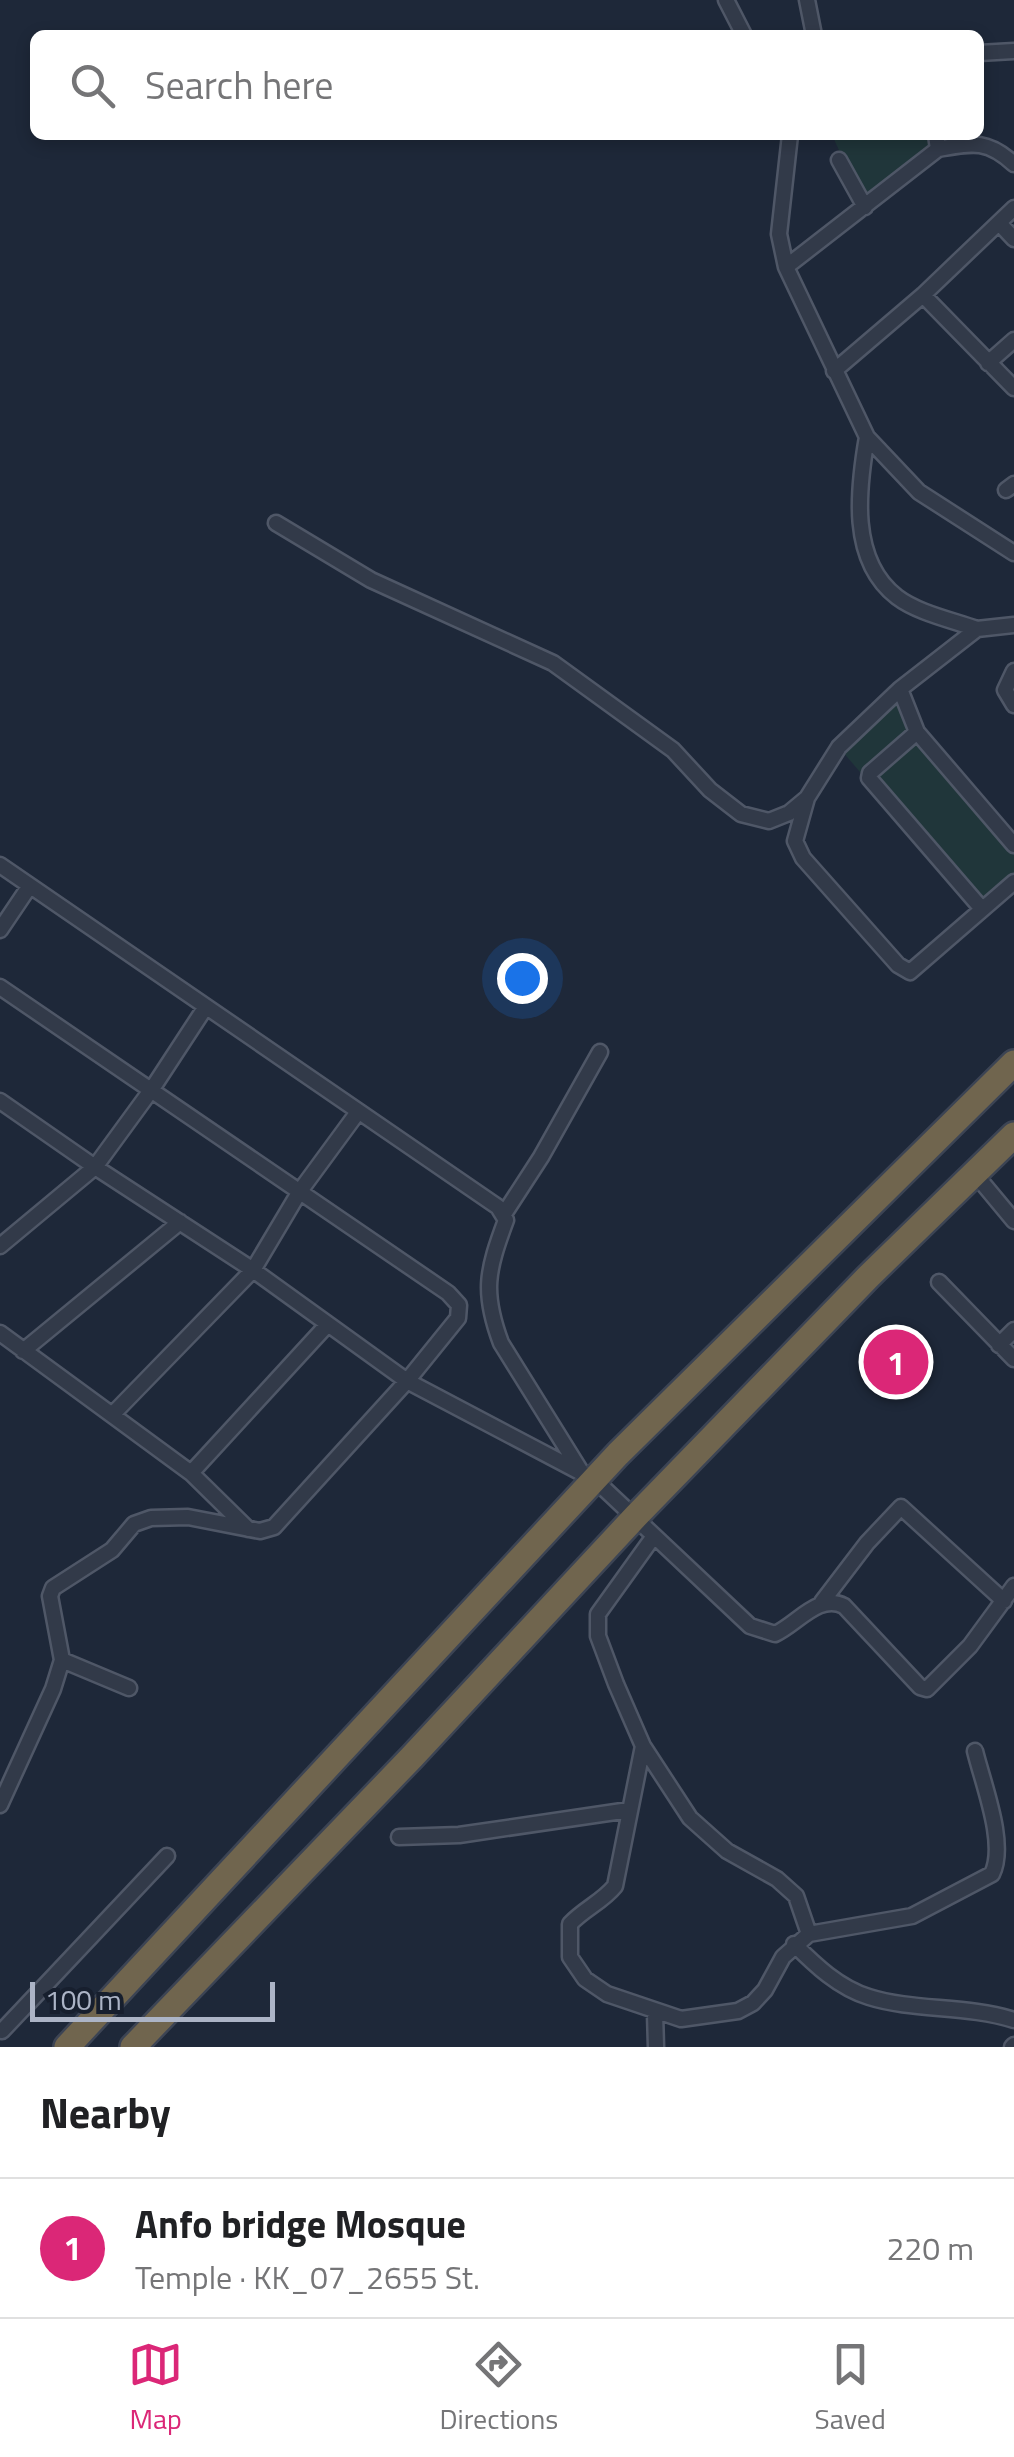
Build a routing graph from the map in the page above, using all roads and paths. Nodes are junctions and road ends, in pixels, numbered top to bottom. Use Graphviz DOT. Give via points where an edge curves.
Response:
graph roads {
  1 [pos="726,0"];
  2 [pos="807,0"];
  3 [pos="741,30"];
  4 [pos="813,30"];
  5 [pos="1014,51"];
  6 [pos="984,53"];
  7 [pos="789,140"];
  8 [pos="937,142"];
  9 [pos="839,160"];
  10 [pos="1014,164"];
  11 [pos="865,208"];
  12 [pos="1014,208"];
  13 [pos="999,223"];
  14 [pos="1014,239"];
  15 [pos="786,267"];
  16 [pos="923,295"];
  17 [pos="1014,340"];
  18 [pos="988,363"];
  19 [pos="834,371"];
  20 [pos="1014,388"];
  21 [pos="868,437"];
  22 [pos="276,522"];
  23 [pos="1014,554"];
  24 [pos="1014,625"];
  25 [pos="977,629"];
  26 [pos="1014,671"];
  27 [pos="900,689"];
  28 [pos="1014,706"];
  29 [pos="917,732"];
  30 [pos="807,798"];
  31 [pos="1014,845"];
  32 [pos="0,866"];
  33 [pos="1014,882"];
  34 [pos="29,887"];
  35 [pos="982,909"];
  36 [pos="0,930"];
  37 [pos="0,987"];
  38 [pos="206,1008"];
  39 [pos="600,1052"];
  40 [pos="1014,1063"];
  41 [pos="152,1089"];
  42 [pos="0,1101"];
  43 [pos="358,1112"];
  44 [pos="1014,1135"];
  45 [pos="94,1167"];
  46 [pos="974,1174"];
  47 [pos="300,1191"];
  48 [pos="504,1214"];
  49 [pos="1014,1221"];
  50 [pos="180,1222"];
  51 [pos="0,1246"];
  52 [pos="253,1270"];
  53 [pos="938,1282"];
  54 [pos="328,1324"];
  55 [pos="1014,1330"];
  56 [pos="0,1332"];
  57 [pos="999,1345"];
  58 [pos="24,1351"];
  59 [pos="1014,1360"];
  60 [pos="408,1381"];
  61 [pos="112,1415"];
  62 [pos="191,1473"];
  63 [pos="588,1475"];
  64 [pos="636,1516"];
  65 [pos="249,1529"];
  66 [pos="654,1536"];
  67 [pos="1014,1586"];
  68 [pos="1004,1601"];
  69 [pos="822,1602"];
  70 [pos="62,1660"];
  71 [pos="129,1688"];
  72 [pos="643,1746"];
  73 [pos="974,1752"];
  74 [pos="0,1805"];
  75 [pos="629,1810"];
  76 [pos="399,1837"];
  77 [pos="167,1856"];
  78 [pos="809,1934"];
  79 [pos="794,1944"];
  80 [pos="656,2013"];
  81 [pos="1014,2020"];
  82 [pos="4,2035"];
  83 [pos="67,2047"];
  84 [pos="133,2047"];
  85 [pos="656,2047"];
  1 -- 3 [label="street"];
  2 -- 4 [label="street"];
  5 -- 6 [label="street"];
  7 -- 15 [label="street" via="779,234"];
  8 -- 10 [label="street" via="983,144"];
  8 -- 11 [label="street"];
  9 -- 11 [label="street"];
  11 -- 15 [label="street"];
  12 -- 13 [label="street"];
  13 -- 14 [label="street"];
  13 -- 16 [label="street"];
  15 -- 19 [label="street"];
  16 -- 18 [label="street"];
  16 -- 19 [label="street"];
  17 -- 18 [label="street"];
  18 -- 20 [label="street"];
  19 -- 21 [label="street"];
  21 -- 23 [label="street" via="919,492"];
  21 -- 25 [label="street" via="858,487 861,532 883,584 900,600"];
  22 -- 30 [label="street" via="371,580 553,663 673,750 741,814 769,821"];
  24 -- 25 [label="street"];
  25 -- 27 [label="street"];
  26 -- 28 [label="street" via="1005,690"];
  27 -- 29 [label="street"];
  27 -- 30 [label="street" via="839,747"];
  29 -- 31 [label="street"];
  29 -- 35 [label="street" via="869,778"];
  30 -- 35 [label="street" via="795,840 804,858 898,965 910,972"];
  32 -- 34 [label="street"];
  33 -- 35 [label="street"];
  34 -- 36 [label="street"];
  34 -- 38 [label="street"];
  37 -- 41 [label="street"];
  38 -- 41 [label="street"];
  38 -- 43 [label="street"];
  39 -- 48 [label="street"];
  40 -- 63 [label="highway"];
  41 -- 45 [label="street"];
  41 -- 47 [label="street"];
  42 -- 45 [label="street"];
  43 -- 47 [label="street"];
  43 -- 48 [label="street"];
  44 -- 46 [label="highway"];
  45 -- 50 [label="street"];
  45 -- 51 [label="street"];
  46 -- 49 [label="street"];
  46 -- 64 [label="highway"];
  47 -- 52 [label="street"];
  47 -- 60 [label="street" via="459,1304 458,1318"];
  48 -- 63 [label="street" via="486,1287 492,1320"];
  50 -- 52 [label="street"];
  50 -- 58 [label="street"];
  52 -- 54 [label="street"];
  52 -- 61 [label="street"];
  53 -- 57 [label="street"];
  54 -- 60 [label="street"];
  54 -- 62 [label="street"];
  55 -- 57 [label="street"];
  56 -- 58 [label="street"];
  57 -- 59 [label="street"];
  58 -- 61 [label="street"];
  60 -- 63 [label="street"];
  60 -- 65 [label="street" via="274,1527"];
  61 -- 62 [label="street"];
  62 -- 65 [label="street"];
  63 -- 64 [label="street"];
  63 -- 83 [label="highway"];
  64 -- 66 [label="street"];
  64 -- 84 [label="highway"];
  65 -- 70 [label="street" via="188,1517 134,1524 112,1550 53,1588"];
  66 -- 69 [label="street" via="729,1610 766,1633 793,1626"];
  66 -- 72 [label="street" via="596,1623"];
  67 -- 68 [label="street"];
  68 -- 69 [label="street" via="926,1689 844,1606"];
  68 -- 69 [label="street" via="901,1507"];
  70 -- 71 [label="street"];
  70 -- 74 [label="street"];
  72 -- 75 [label="street"];
  72 -- 78 [label="street" via="690,1818 796,1896"];
  73 -- 78 [label="street" via="992,1814 998,1862 992,1874 912,1916"];
  75 -- 76 [label="street" via="460,1835"];
  75 -- 80 [label="street" via="615,1886 570,1924 570,1957 607,1994"];
  77 -- 82 [label="street"];
  78 -- 79 [label="street"];
  79 -- 80 [label="street" via="765,1990 738,2012 681,2019"];
  79 -- 81 [label="street" via="824,1973 868,1997"];
  80 -- 85 [label="street"];
}
